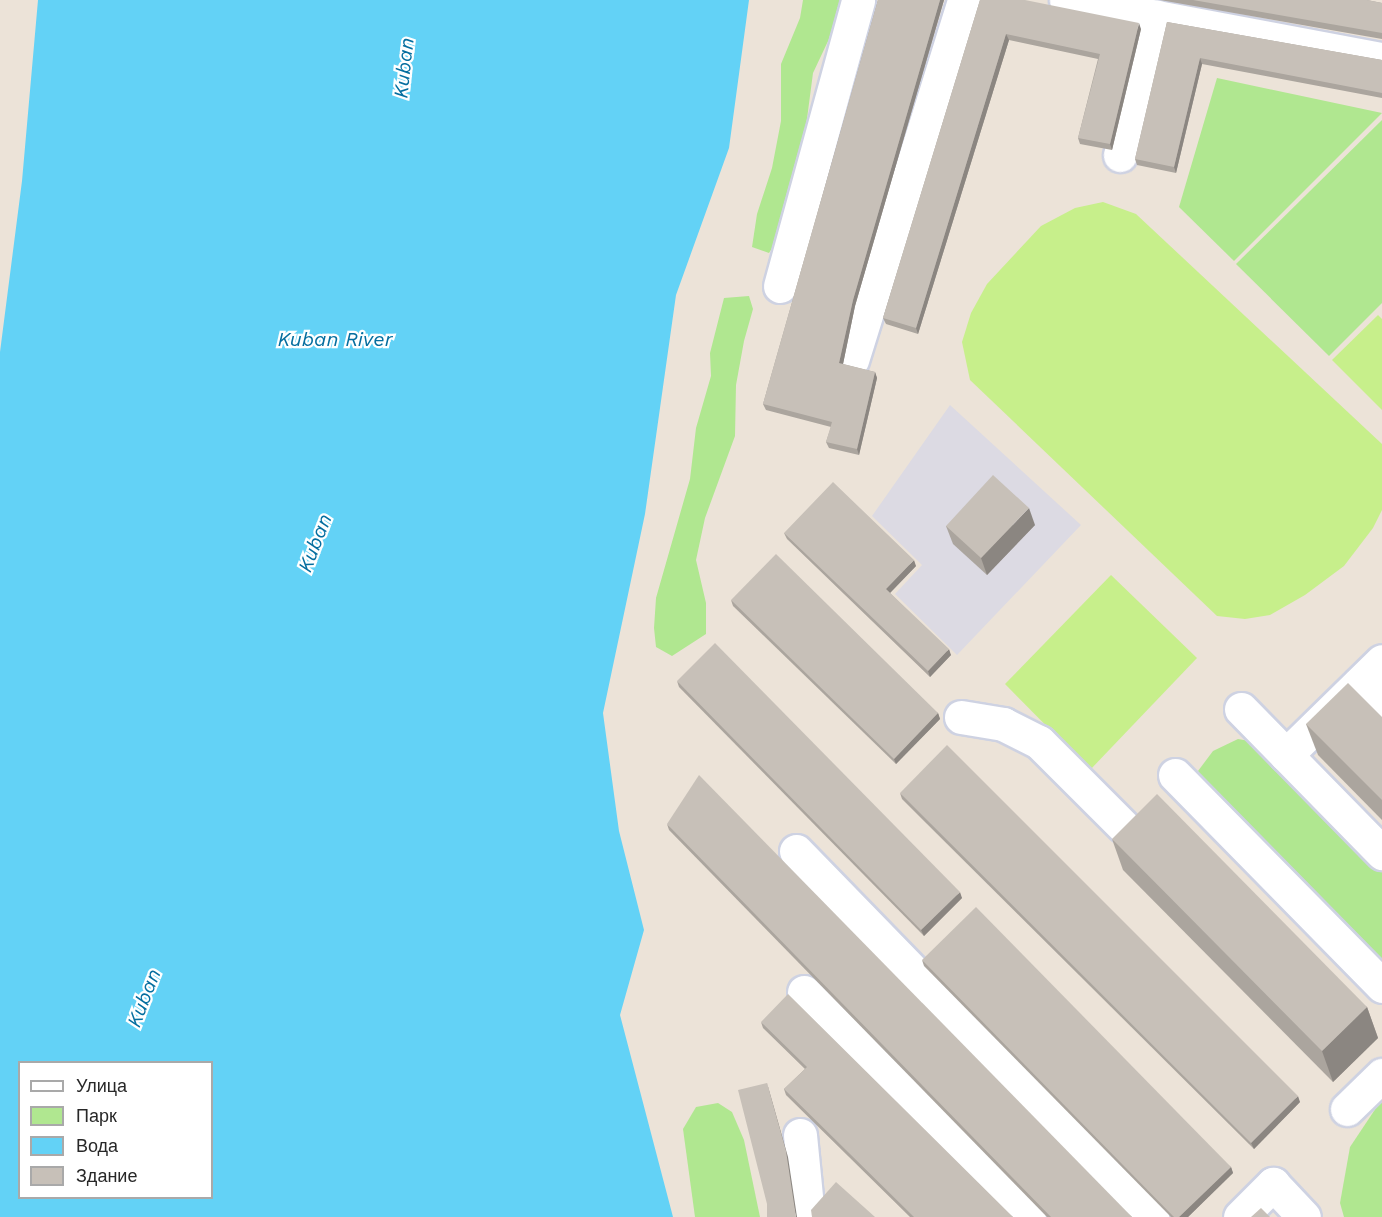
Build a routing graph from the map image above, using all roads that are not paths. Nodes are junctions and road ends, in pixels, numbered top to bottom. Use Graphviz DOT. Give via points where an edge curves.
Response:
graph roads {
  1 [pos="858,0"];
  2 [pos="964,0"];
  3 [pos="1066,0"];
  4 [pos="1156,17"];
  5 [pos="1382,59"];
  6 [pos="1120,154"];
  7 [pos="780,286"];
  8 [pos="852,360"];
  9 [pos="1370,672"];
  10 [pos="1382,707"];
  11 [pos="1241,709"];
  12 [pos="960,717"];
  13 [pos="1286,755"];
  14 [pos="1175,775"];
  15 [pos="1123,826"];
  16 [pos="796,851"];
  17 [pos="1382,854"];
  18 [pos="1382,987"];
  19 [pos="804,992"];
  20 [pos="1382,1075"];
  21 [pos="1347,1109"];
  22 [pos="800,1135"];
  23 [pos="808,1217"];
  24 [pos="1029,1217"];
  25 [pos="1152,1217"];
  26 [pos="1240,1217"];
  27 [pos="1304,1217"];
  1 -- 7 [label="street"];
  2 -- 8 [label="street"];
  3 -- 4 [label="street"];
  4 -- 5 [label="street"];
  4 -- 6 [label="street"];
  9 -- 10 [label="street"];
  9 -- 13 [label="street"];
  11 -- 13 [label="street"];
  12 -- 15 [label="street" via="1003,724 1039,742"];
  13 -- 17 [label="street"];
  14 -- 18 [label="street"];
  16 -- 25 [label="street"];
  19 -- 24 [label="street"];
  20 -- 21 [label="street"];
  22 -- 23 [label="street"];
  26 -- 27 [label="street" via="1273,1184"];
}
